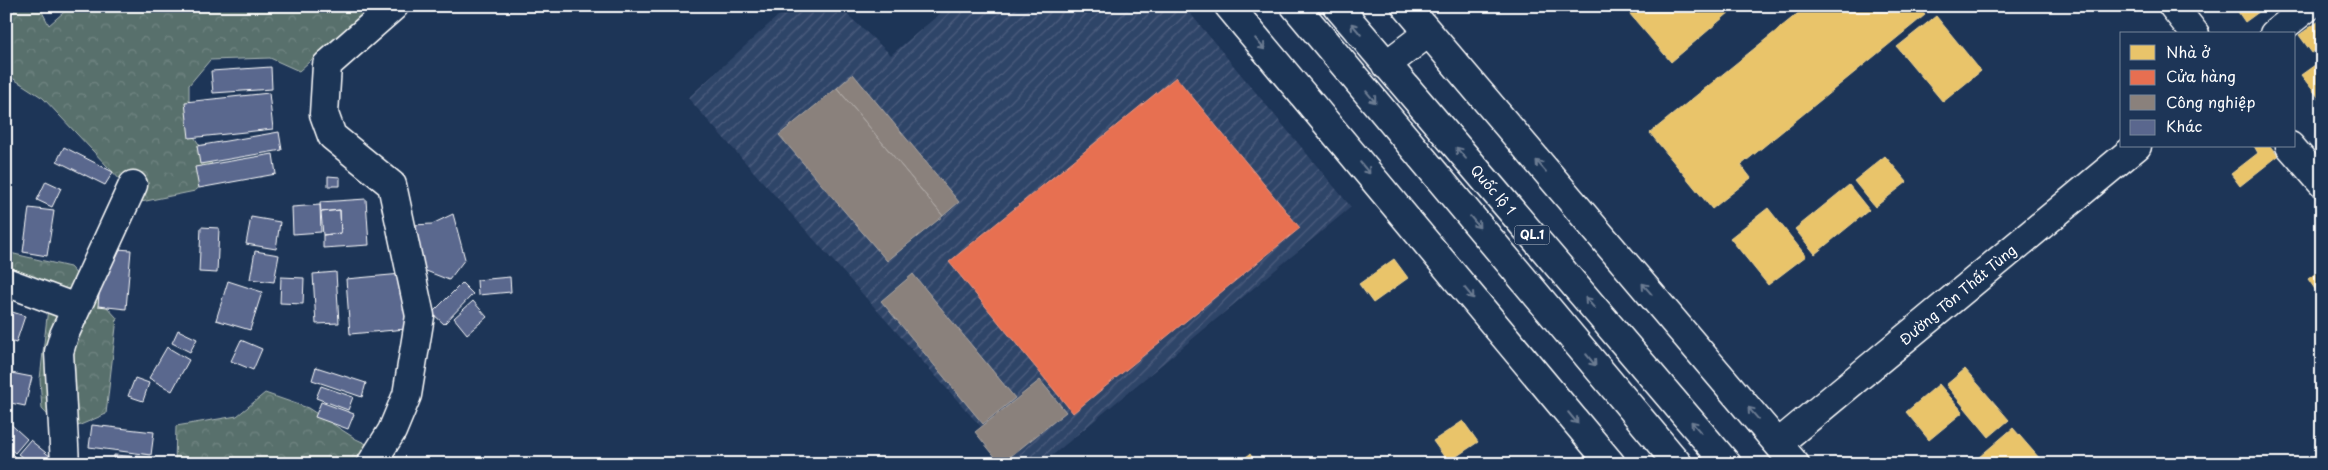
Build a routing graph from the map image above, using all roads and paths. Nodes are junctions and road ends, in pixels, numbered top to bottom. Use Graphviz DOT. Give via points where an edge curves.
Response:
graph roads {
  1 [pos="394,6"];
  2 [pos="1229,6"];
  3 [pos="1295,6"];
  4 [pos="1337,6"];
  5 [pos="1406,6"];
  6 [pos="2173,6"];
  7 [pos="2309,6"];
  8 [pos="2193,32"];
  9 [pos="2276,32"];
  10 [pos="1428,33"];
  11 [pos="1386,65"];
  12 [pos="2135,148"];
  13 [pos="2292,148"];
  14 [pos="2322,183"];
  15 [pos="133,185"];
  16 [pos="6,282"];
  17 [pos="76,308"];
  18 [pos="1787,454"];
  19 [pos="65,464"];
  20 [pos="371,464"];
  21 [pos="1611,464"];
  22 [pos="1678,464"];
  23 [pos="1727,464"];
  1 -- 20 [label="main road" via="327,65 324,114 332,136 392,185 420,316 407,394 392,431"];
  2 -- 21 [label="main road, one-way"];
  3 -- 22 [label="main road, QL.1, one-way"];
  11 -- 4 [label="main road, Quốc lộ 1 / QL.1, one-way"];
  5 -- 10 [label="main road"];
  6 -- 8 [label="main road"];
  7 -- 9 [label="main road"];
  10 -- 11 [label="main road"];
  18 -- 10 [label="main road, one-way"];
  23 -- 11 [label="main road, Quốc lộ 1 / QL.1, one-way"];
  12 -- 18 [label="main road, Đường Tôn Thất Tùng"];
  13 -- 14 [label="main road"];
  15 -- 17 [label="main road"];
  16 -- 17 [label="main road"];
  17 -- 19 [label="main road" via="59,352"];
}
